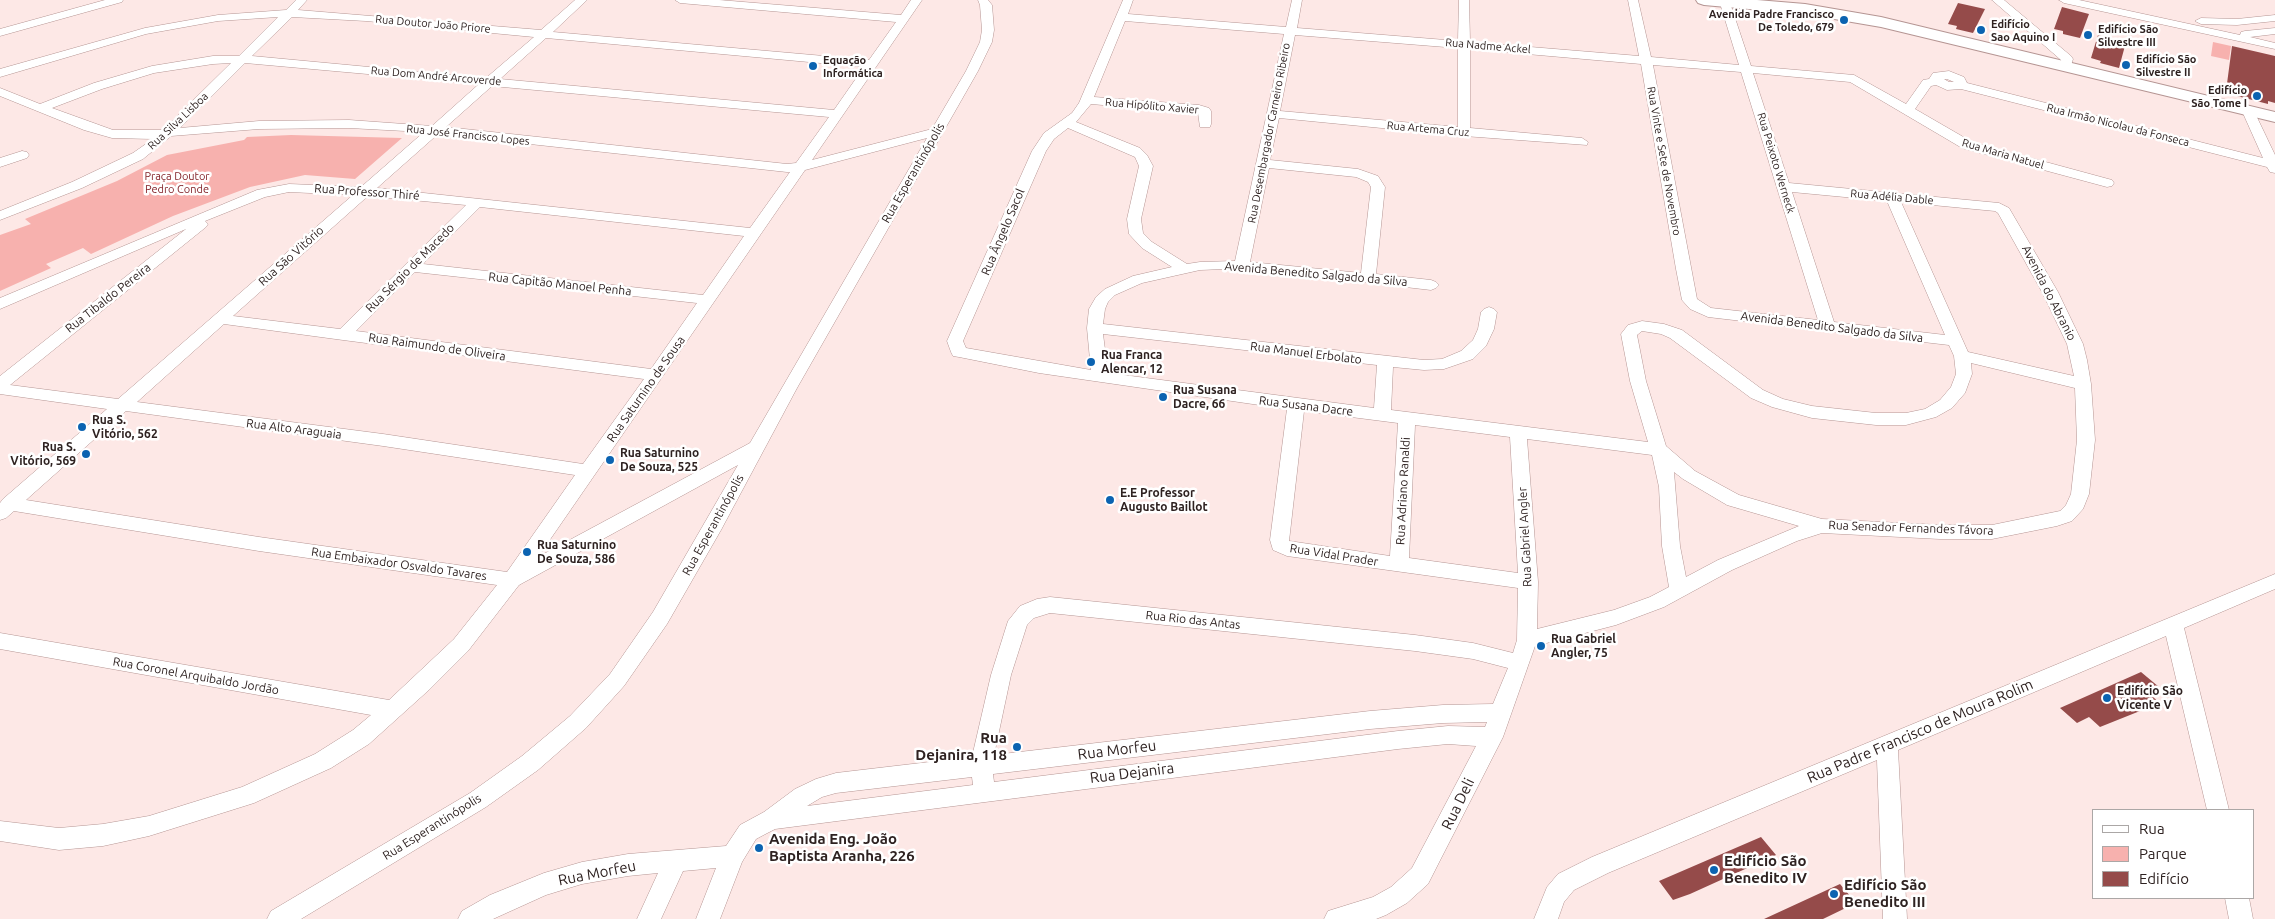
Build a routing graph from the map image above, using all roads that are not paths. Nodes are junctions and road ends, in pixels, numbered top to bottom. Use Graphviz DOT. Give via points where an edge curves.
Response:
graph roads {
  1 [pos="118,0"];
  2 [pos="302,0"];
  3 [pos="582,0"];
  4 [pos="680,0"];
  5 [pos="918,0"];
  6 [pos="983,0"];
  7 [pos="1128,0"];
  8 [pos="1297,0"];
  9 [pos="1464,0"];
  10 [pos="1632,0"];
  11 [pos="1704,0"];
  12 [pos="1997,0"];
  13 [pos="2064,0"];
  14 [pos="1724,1"];
  15 [pos="289,13"];
  16 [pos="1121,17"];
  17 [pos="2275,18"];
  18 [pos="904,19"];
  19 [pos="2156,19"];
  20 [pos="1290,30"];
  21 [pos="2275,31"];
  22 [pos="0,33"];
  23 [pos="544,34"];
  24 [pos="2227,35"];
  25 [pos="1464,44"];
  26 [pos="2275,46"];
  27 [pos="243,58"];
  28 [pos="1646,60"];
  29 [pos="873,64"];
  30 [pos="2066,66"];
  31 [pos="1746,68"];
  32 [pos="0,73"];
  33 [pos="1854,80"];
  34 [pos="491,81"];
  35 [pos="0,92"];
  36 [pos="1086,100"];
  37 [pos="40,108"];
  38 [pos="1906,111"];
  39 [pos="2248,111"];
  40 [pos="839,114"];
  41 [pos="1274,114"];
  42 [pos="2275,117"];
  43 [pos="1066,123"];
  44 [pos="1205,124"];
  45 [pos="435,130"];
  46 [pos="938,131"];
  47 [pos="1464,132"];
  48 [pos="167,133"];
  49 [pos="1582,142"];
  50 [pos="22,155"];
  51 [pos="0,163"];
  52 [pos="1264,163"];
  53 [pos="2274,166"];
  54 [pos="800,167"];
  55 [pos="2107,183"];
  56 [pos="1783,187"];
  57 [pos="365,191"];
  58 [pos="1892,197"];
  59 [pos="477,202"];
  60 [pos="2002,208"];
  61 [pos="215,212"];
  62 [pos="0,216"];
  63 [pos="754,234"];
  64 [pos="1242,265"];
  65 [pos="411,267"];
  66 [pos="1184,269"];
  67 [pos="1368,278"];
  68 [pos="1431,285"];
  69 [pos="709,300"];
  70 [pos="0,304"];
  71 [pos="1489,312"];
  72 [pos="1708,312"];
  73 [pos="220,319"];
  74 [pos="1828,326"];
  75 [pos="1095,328"];
  76 [pos="343,335"];
  77 [pos="956,349"];
  78 [pos="1959,349"];
  79 [pos="1385,362"];
  80 [pos="655,376"];
  81 [pos="1100,378"];
  82 [pos="0,384"];
  83 [pos="2083,384"];
  84 [pos="0,389"];
  85 [pos="1296,404"];
  86 [pos="121,406"];
  87 [pos="1382,415"];
  88 [pos="1407,418"];
  89 [pos="1518,433"];
  90 [pos="757,446"];
  91 [pos="1660,450"];
  92 [pos="588,471"];
  93 [pos="5,509"];
  94 [pos="1822,526"];
  95 [pos="1399,564"];
  96 [pos="512,580"];
  97 [pos="2275,581"];
  98 [pos="1528,582"];
  99 [pos="1679,590"];
  100 [pos="2173,624"];
  101 [pos="1527,640"];
  102 [pos="0,641"];
  103 [pos="1520,664"];
  104 [pos="393,710"];
  105 [pos="1501,713"];
  106 [pos="1492,737"];
  107 [pos="1887,744"];
  108 [pos="981,766"];
  109 [pos="985,792"];
  110 [pos="2218,809"];
  111 [pos="772,819"];
  112 [pos="0,831"];
  113 [pos="733,856"];
  114 [pos="676,860"];
  115 [pos="2237,899"];
  116 [pos="279,919"];
  117 [pos="470,919"];
  118 [pos="649,919"];
  119 [pos="708,919"];
  120 [pos="1336,919"];
  121 [pos="1546,919"];
  122 [pos="1895,919"];
  123 [pos="2241,919"];
  1 -- 22 [label="street" via="44,18"];
  2 -- 15 [label="street, Rua Silva Lisboa"];
  3 -- 23 [label="street, Rua São Vitório"];
  4 -- 18 [label="street"];
  5 -- 18 [label="street, Rua Saturnino de Sousa"];
  6 -- 46 [label="street, Rua Esperantinópolis" via="988,17 986,42"];
  7 -- 16 [label="street, Rua Ângelo Sacol"];
  8 -- 20 [label="street, Rua Desembargador Carneiro Ribeiro"];
  9 -- 25 [label="street"];
  10 -- 28 [label="street, Rua Vinte e Sete de Novembro"];
  11 -- 14 [label="street"];
  12 -- 30 [label="street" via="2067,59"];
  13 -- 19 [label="street"];
  14 -- 30 [label="street" via="1868,20"];
  14 -- 31 [label="street, Rua Peixoto Werneck"];
  15 -- 23 [label="street, Rua Doutor João Priore"];
  15 -- 27 [label="street, Rua Silva Lisboa"];
  15 -- 32 [label="street, Rua Doutor João Priore" via="218,18 146,31"];
  16 -- 20 [label="street, Rua Nadme Ackel"];
  16 -- 36 [label="street, Rua Ângelo Sacol"];
  17 -- 19 [label="street" via="2237,22"];
  18 -- 29 [label="street, Rua Saturnino de Sousa"];
  19 -- 24 [label="street"];
  20 -- 25 [label="street, Rua Nadme Ackel"];
  20 -- 41 [label="street, Rua Desembargador Carneiro Ribeiro"];
  21 -- 24 [label="street"];
  23 -- 29 [label="street, Rua Doutor João Priore"];
  23 -- 34 [label="street, Rua São Vitório"];
  24 -- 26 [label="street"];
  25 -- 28 [label="street, Rua Nadme Ackel"];
  25 -- 47 [label="street"];
  27 -- 34 [label="street, Rua Dom André Arcoverde"];
  27 -- 37 [label="street, Rua Dom André Arcoverde" via="152,70"];
  27 -- 48 [label="street, Rua Silva Lisboa"];
  28 -- 31 [label="street, Rua Nadme Ackel"];
  28 -- 72 [label="street, Rua Vinte e Sete de Novembro" via="1690,300 1700,310"];
  29 -- 40 [label="street, Rua Saturnino de Sousa"];
  30 -- 39 [label="street"];
  31 -- 33 [label="street, Rua Nadme Ackel" via="1838,75"];
  31 -- 56 [label="street, Rua Peixoto Werneck"];
  33 -- 38 [label="street, Rua Maria Natuel"];
  34 -- 40 [label="street, Rua Dom André Arcoverde"];
  34 -- 45 [label="street, Rua São Vitório"];
  35 -- 37 [label="street, Rua José Francisco Lopes"];
  36 -- 43 [label="street, Rua Ângelo Sacol" via="1081,111"];
  36 -- 44 [label="street, Rua Hipólito Xavier" via="1200,109 1205,111"];
  37 -- 48 [label="street, Rua José Francisco Lopes" via="112,134"];
  38 -- 53 [label="street, Rua Irmão Nicolau da Fonseca" via="1927,83 1936,81"];
  38 -- 55 [label="street, Rua Maria Natuel" via="1975,148"];
  39 -- 42 [label="street"];
  39 -- 53 [label="street"];
  40 -- 54 [label="street, Rua Saturnino de Sousa"];
  41 -- 47 [label="street, Rua Artema Cruz"];
  41 -- 52 [label="street, Rua Desembargador Carneiro Ribeiro"];
  43 -- 66 [label="street" via="1140,155 1146,166 1134,219 1136,234"];
  43 -- 77 [label="street, Rua Ângelo Sacol" via="1049,136 1039,151 955,341"];
  45 -- 48 [label="street, Rua José Francisco Lopes" via="305,124"];
  45 -- 54 [label="street, Rua José Francisco Lopes" via="754,166"];
  45 -- 57 [label="street, Rua São Vitório"];
  46 -- 54 [label="street, Rua José Francisco Lopes"];
  46 -- 90 [label="street, Rua Esperantinópolis"];
  47 -- 49 [label="street, Rua Artema Cruz"];
  48 -- 62 [label="street, Rua Silva Lisboa" via="122,164"];
  50 -- 51 [label="street"];
  52 -- 64 [label="street, Rua Desembargador Carneiro Ribeiro"];
  52 -- 67 [label="street" via="1358,173 1373,179 1378,188"];
  54 -- 63 [label="street, Rua Saturnino de Sousa"];
  56 -- 58 [label="street, Rua Adélia Dable"];
  56 -- 74 [label="street, Rua Peixoto Werneck"];
  57 -- 59 [label="street, Rua Professor Thiré"];
  57 -- 61 [label="street, Rua Professor Thiré" via="289,188 262,194"];
  57 -- 73 [label="street, Rua São Vitório"];
  58 -- 60 [label="street, Rua Adélia Dable"];
  58 -- 78 [label="street"];
  59 -- 63 [label="street, Rua Professor Thiré"];
  59 -- 65 [label="street, Rua Sérgio de Macedo"];
  60 -- 83 [label="street, Avenida do Abranio" via="2075,344"];
  61 -- 70 [label="street, Rua Professor Thiré"];
  61 -- 82 [label="street, Rua Tibaldo Pereira"];
  63 -- 69 [label="street, Rua Saturnino de Sousa"];
  64 -- 66 [label="street, Avenida Benedito Salgado da Silva"];
  64 -- 67 [label="street, Avenida Benedito Salgado da Silva"];
  65 -- 69 [label="street, Rua Capitão Manoel Penha"];
  65 -- 76 [label="street, Rua Sérgio de Macedo"];
  66 -- 75 [label="street, Avenida Benedito Salgado da Silva" via="1138,279 1110,292 1097,309"];
  67 -- 68 [label="street, Avenida Benedito Salgado da Silva"];
  69 -- 80 [label="street, Rua Saturnino de Sousa"];
  71 -- 79 [label="street, Rua Manuel Erbolato" via="1480,342 1468,355 1437,364"];
  72 -- 74 [label="street, Avenida Benedito Salgado da Silva"];
  73 -- 76 [label="street, Rua Raimundo de Oliveira"];
  73 -- 86 [label="street, Rua São Vitório"];
  74 -- 78 [label="street, Avenida Benedito Salgado da Silva"];
  75 -- 79 [label="street, Rua Manuel Erbolato"];
  75 -- 81 [label="street, Avenida Benedito Salgado da Silva"];
  76 -- 80 [label="street, Rua Raimundo de Oliveira"];
  77 -- 81 [label="street, Rua Susana Dacre" via="964,354 1001,362"];
  78 -- 83 [label="street"];
  78 -- 91 [label="street" via="1964,374 1959,389 1946,404 1930,413 1906,418 1840,417 1778,403 1757,394 1676,334 1653,326 1634,328 1629,334 1629,342"];
  79 -- 87 [label="street"];
  80 -- 92 [label="street, Rua Saturnino de Sousa"];
  81 -- 85 [label="street, Rua Susana Dacre"];
  83 -- 94 [label="street, Rua Senador Fernandes Távora" via="2084,465 2080,494 2074,509 2066,516 2024,528 1977,532"];
  84 -- 86 [label="street, Rua Alto Araguaia"];
  85 -- 87 [label="street, Rua Susana Dacre"];
  85 -- 95 [label="street, Rua Vidal Prader" via="1280,545 1294,550"];
  86 -- 92 [label="street, Rua Alto Araguaia"];
  86 -- 93 [label="street, Rua São Vitório"];
  87 -- 88 [label="street, Rua Susana Dacre"];
  88 -- 89 [label="street, Rua Susana Dacre"];
  88 -- 95 [label="street, Rua Adriano Ranaldi"];
  89 -- 91 [label="street, Rua Susana Dacre"];
  89 -- 98 [label="street, Rua Gabriel Angler"];
  90 -- 96 [label="street"];
  90 -- 116 [label="street, Rua Esperantinópolis" via="660,618 617,680 578,722 530,763 478,800"];
  91 -- 94 [label="street, Rua Senador Fernandes Távora" via="1689,476 1734,500"];
  91 -- 99 [label="street" via="1668,487 1671,546"];
  92 -- 96 [label="street, Rua Saturnino de Sousa"];
  93 -- 96 [label="street, Rua Embaixador Osvaldo Tavares"];
  94 -- 99 [label="street, Rua Senador Fernandes Távora" via="1790,536 1725,565"];
  95 -- 98 [label="street, Rua Vidal Prader"];
  96 -- 104 [label="street, Rua Saturnino de Sousa" via="461,645"];
  97 -- 100 [label="street, Rua Padre Francisco de Moura Rolim"];
  98 -- 101 [label="street, Rua Gabriel Angler"];
  99 -- 101 [label="street, Rua Senador Fernandes Távora" via="1616,617"];
  100 -- 107 [label="street, Rua Padre Francisco de Moura Rolim"];
  100 -- 110 [label="street"];
  101 -- 103 [label="street, Rua Deli"];
  102 -- 104 [label="street, Rua Coronel Arquibaldo Jordão"];
  103 -- 105 [label="street, Rua Deli"];
  103 -- 108 [label="street, Rua Rio das Antas" via="1482,653 1415,643 1050,605 1027,612 1018,621 1001,675"];
  104 -- 112 [label="street, Rua Saturnino de Sousa" via="361,737 323,761 246,796 200,812 94,836 59,839"];
  105 -- 106 [label="street, Rua Deli"];
  105 -- 108 [label="street, Rua Morfeu" via="1370,720"];
  106 -- 109 [label="street, Rua Dejanira" via="1448,735 1398,740"];
  106 -- 120 [label="street, Rua Deli" via="1420,876 1399,895 1378,907"];
  107 -- 121 [label="street, Rua Padre Francisco de Moura Rolim" via="1566,882 1555,895"];
  107 -- 122 [label="street"];
  108 -- 109 [label="street"];
  108 -- 111 [label="street, Rua Morfeu" via="836,784 803,796"];
  109 -- 111 [label="street, Rua Dejanira" via="800,818"];
  111 -- 113 [label="street, Rua Morfeu" via="748,832"];
  113 -- 114 [label="street, Rua Morfeu"];
  113 -- 119 [label="street"];
  114 -- 117 [label="street, Rua Morfeu" via="573,875 498,903"];
  114 -- 118 [label="street"];
  115 -- 123 [label="street"];
}
